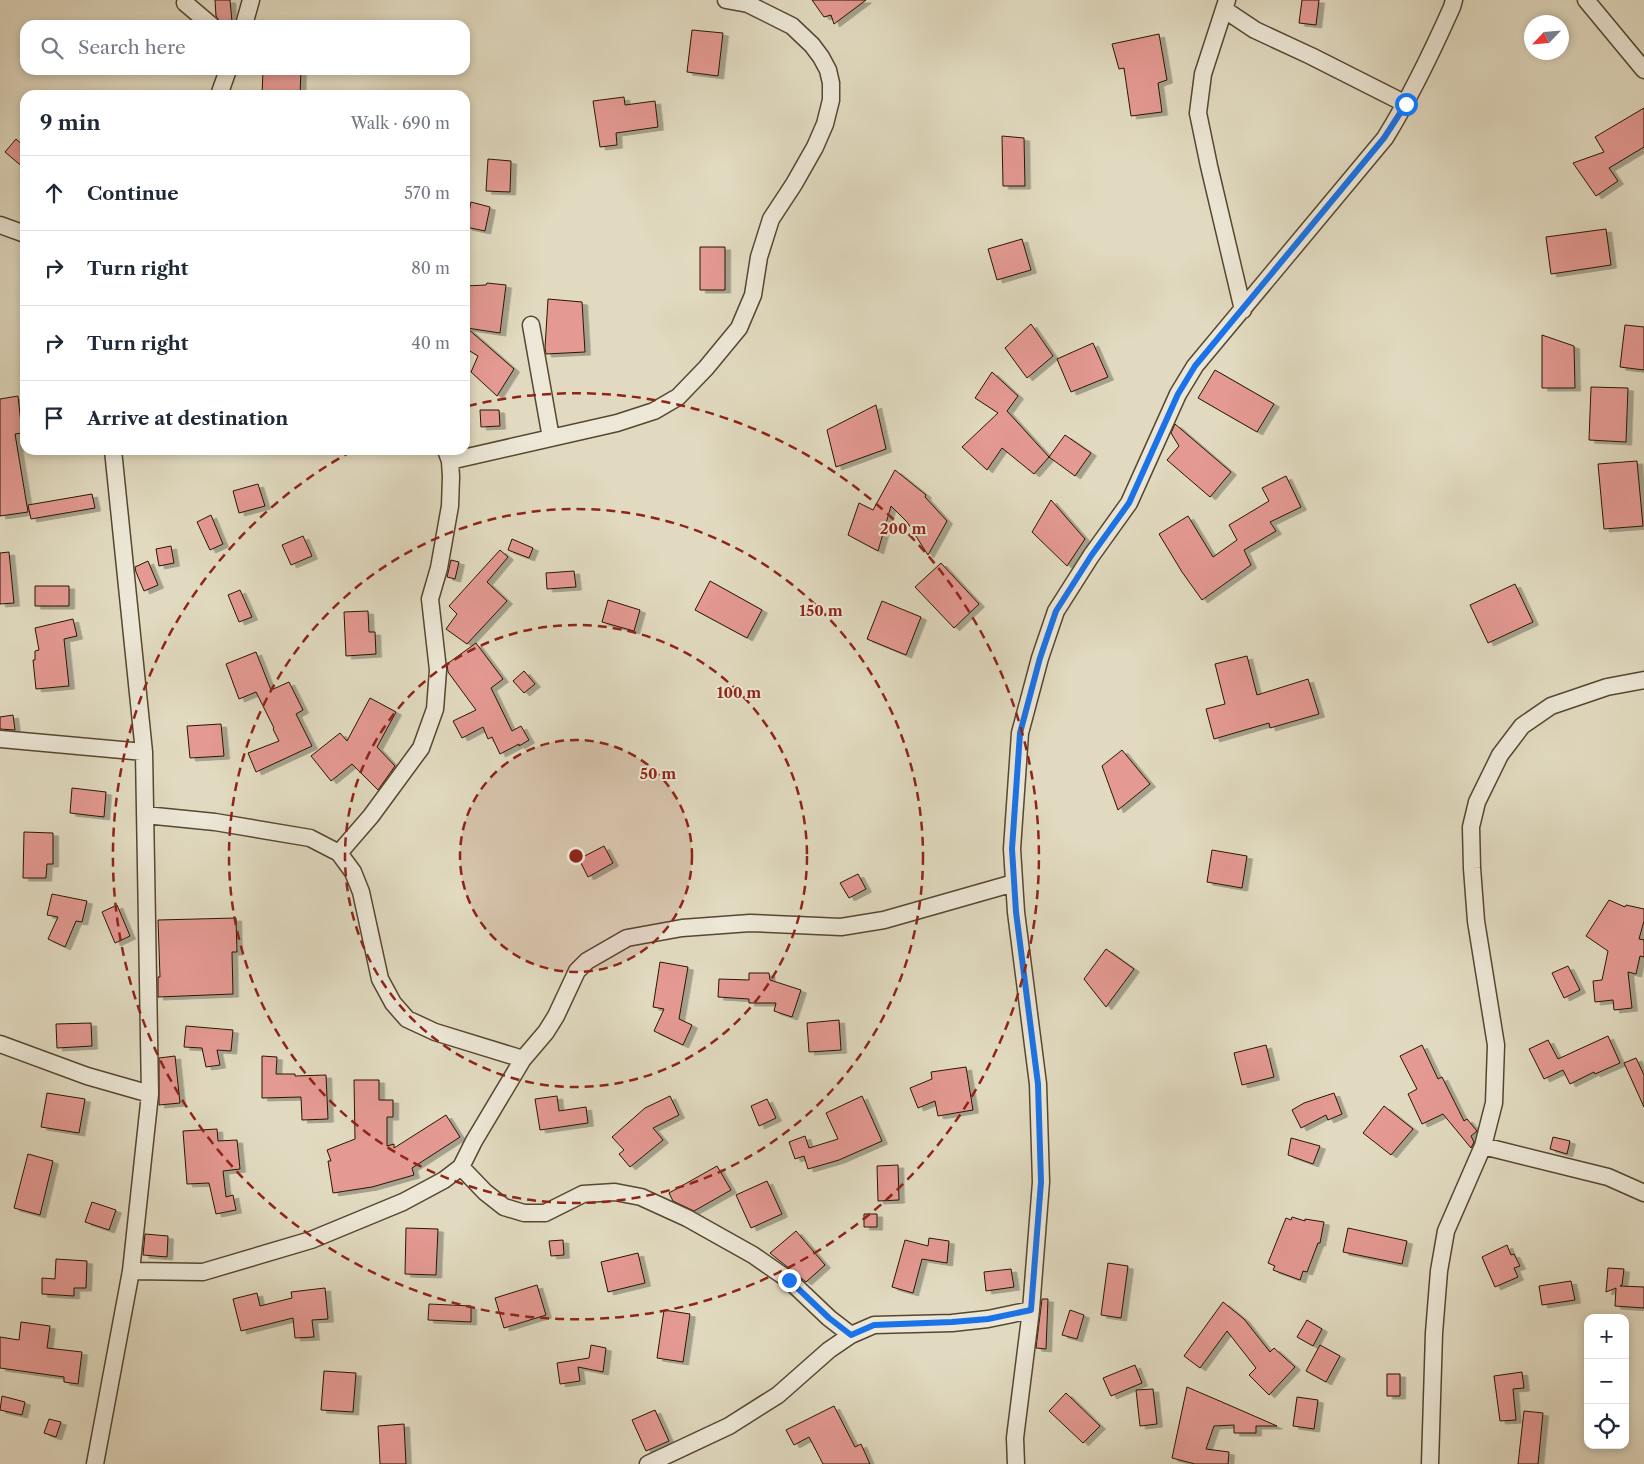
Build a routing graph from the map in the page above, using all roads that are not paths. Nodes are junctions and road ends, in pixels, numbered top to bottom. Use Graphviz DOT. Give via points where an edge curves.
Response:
graph roads {
  1 [pos="251,0"];
  2 [pos="726,0"];
  3 [pos="1454,0"];
  4 [pos="1586,0"];
  5 [pos="185,3"];
  6 [pos="1226,5"];
  7 [pos="205,20"];
  8 [pos="245,20"];
  9 [pos="1644,70"];
  10 [pos="226,75"];
  11 [pos="221,90"];
  12 [pos="1406,104"];
  13 [pos="0,225"];
  14 [pos="20,232"];
  15 [pos="1243,310"];
  16 [pos="531,325"];
  17 [pos="551,438"];
  18 [pos="470,452"];
  19 [pos="114,455"];
  20 [pos="448,456"];
  21 [pos="1644,680"];
  22 [pos="0,739"];
  23 [pos="144,752"];
  24 [pos="145,815"];
  25 [pos="339,853"];
  26 [pos="1014,883"];
  27 [pos="0,1044"];
  28 [pos="523,1059"];
  29 [pos="150,1094"];
  30 [pos="1483,1146"];
  31 [pos="461,1167"];
  32 [pos="1644,1193"];
  33 [pos="131,1271"];
  34 [pos="1031,1310"];
  35 [pos="851,1335"];
  36 [pos="96,1464"];
  37 [pos="648,1464"];
  38 [pos="1016,1464"];
  39 [pos="1430,1464"];
  1 -- 8 [label="street"];
  2 -- 17 [label="street" via="748,4 792,26 822,57 831,83 825,124 794,184 771,219 759,256 753,295 739,328 706,368 678,396 654,411"];
  3 -- 12 [label="street"];
  4 -- 9 [label="street"];
  5 -- 7 [label="street"];
  6 -- 12 [label="street" via="1255,30"];
  6 -- 15 [label="street" via="1203,74 1198,113"];
  10 -- 11 [label="street"];
  12 -- 15 [label="street" via="1384,138"];
  13 -- 14 [label="street"];
  15 -- 26 [label="street" via="1195,366 1178,394 1129,503 1056,611 1020,733 1012,849"];
  16 -- 17 [label="street"];
  17 -- 18 [label="street"];
  19 -- 23 [label="street"];
  20 -- 25 [label="street" via="450,506 430,599 438,670 434,709 421,748"];
  21 -- 30 [label="street" via="1607,687 1551,706 1522,726 1500,755 1477,802 1471,827 1476,921 1496,1045 1494,1103"];
  22 -- 23 [label="street"];
  23 -- 24 [label="street"];
  24 -- 25 [label="street" via="215,822 310,838"];
  24 -- 29 [label="street"];
  25 -- 28 [label="street" via="353,872 361,892 380,979 393,1003 407,1019 435,1032"];
  26 -- 28 [label="street" via="884,920 841,927 750,923 682,928 626,938 587,960 577,971 551,1024"];
  26 -- 34 [label="street" via="1038,1084 1041,1182"];
  27 -- 29 [label="street" via="87,1076"];
  28 -- 31 [label="street"];
  29 -- 33 [label="street"];
  30 -- 32 [label="street" via="1608,1176"];
  30 -- 39 [label="street" via="1446,1231 1439,1271"];
  31 -- 33 [label="street" via="404,1202 311,1240 203,1272"];
  31 -- 35 [label="street" via="504,1207 524,1212 545,1213 583,1194 615,1192 641,1197 688,1218 753,1255 789,1280"];
  33 -- 36 [label="street"];
  34 -- 35 [label="street" via="988,1319 874,1325"];
  34 -- 38 [label="street" via="1015,1438"];
  35 -- 37 [label="street" via="778,1395 729,1426"];
}
